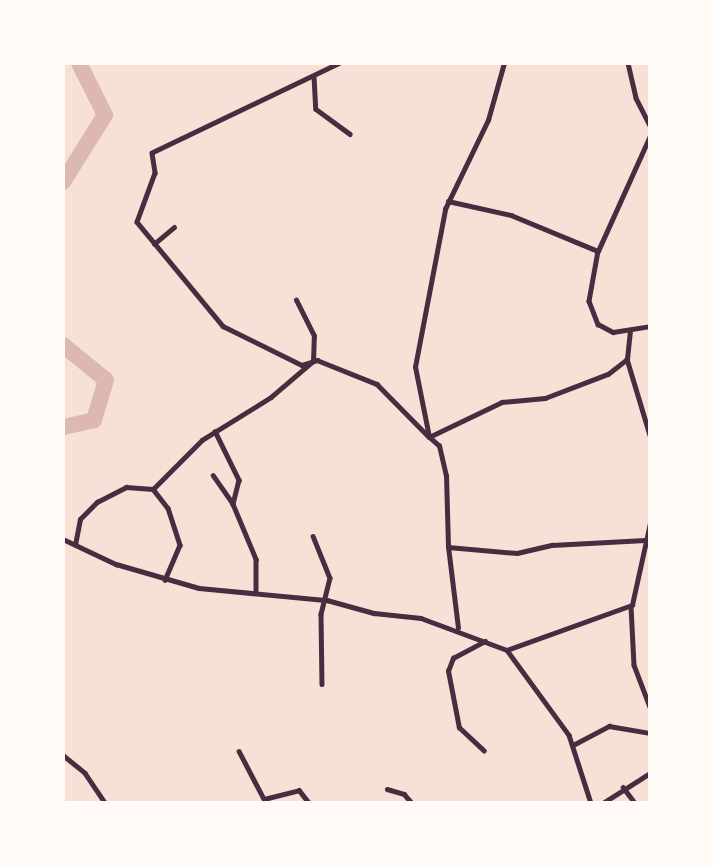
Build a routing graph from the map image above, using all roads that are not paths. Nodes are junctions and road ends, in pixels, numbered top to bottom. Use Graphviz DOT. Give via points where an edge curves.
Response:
graph roads {
  1 [pos="340,63"];
  2 [pos="504,63"];
  3 [pos="628,63"];
  4 [pos="314,76"];
  5 [pos="650,125"];
  6 [pos="350,134"];
  7 [pos="650,135"];
  8 [pos="448,201"];
  9 [pos="174,227"];
  10 [pos="154,244"];
  11 [pos="598,251"];
  12 [pos="296,300"];
  13 [pos="650,326"];
  14 [pos="630,330"];
  15 [pos="627,359"];
  16 [pos="313,360"];
  17 [pos="215,431"];
  18 [pos="650,435"];
  19 [pos="429,438"];
  20 [pos="213,475"];
  21 [pos="153,489"];
  22 [pos="233,505"];
  23 [pos="650,523"];
  24 [pos="313,536"];
  25 [pos="63,539"];
  26 [pos="645,540"];
  27 [pos="75,545"];
  28 [pos="448,547"];
  29 [pos="165,580"];
  30 [pos="256,591"];
  31 [pos="327,600"];
  32 [pos="632,605"];
  33 [pos="458,628"];
  34 [pos="486,640"];
  35 [pos="507,650"];
  36 [pos="322,684"];
  37 [pos="650,708"];
  38 [pos="650,733"];
  39 [pos="573,745"];
  40 [pos="239,751"];
  41 [pos="484,751"];
  42 [pos="63,755"];
  43 [pos="650,773"];
  44 [pos="622,787"];
  45 [pos="387,789"];
  46 [pos="105,803"];
  47 [pos="309,803"];
  48 [pos="412,803"];
  49 [pos="591,803"];
  50 [pos="603,803"];
  51 [pos="635,803"];
  1 -- 4 [label="street"];
  2 -- 8 [label="street" via="488,120"];
  3 -- 5 [label="street" via="636,98"];
  4 -- 6 [label="street" via="316,109"];
  4 -- 10 [label="street" via="155,149 155,173 136,222"];
  7 -- 11 [label="street"];
  8 -- 11 [label="street" via="511,215"];
  8 -- 19 [label="street" via="415,367"];
  9 -- 10 [label="street"];
  10 -- 16 [label="street" via="223,326 302,365"];
  11 -- 14 [label="street" via="590,309 607,330"];
  12 -- 16 [label="street" via="314,336"];
  13 -- 14 [label="street"];
  14 -- 15 [label="street"];
  15 -- 18 [label="street"];
  15 -- 19 [label="street" via="608,374 561,394 502,402"];
  16 -- 17 [label="street" via="271,397"];
  16 -- 19 [label="street" via="377,384"];
  17 -- 21 [label="street"];
  17 -- 22 [label="street" via="239,480"];
  19 -- 28 [label="street" via="439,446 446,476"];
  20 -- 22 [label="street"];
  21 -- 27 [label="street" via="127,487 97,502 80,519"];
  21 -- 29 [label="street" via="168,508 180,545"];
  22 -- 30 [label="street" via="256,559"];
  23 -- 26 [label="street"];
  24 -- 31 [label="street" via="330,578"];
  25 -- 27 [label="street"];
  26 -- 28 [label="street" via="552,545 517,553"];
  26 -- 32 [label="street"];
  27 -- 29 [label="street"];
  28 -- 33 [label="street"];
  29 -- 30 [label="street" via="199,588"];
  30 -- 31 [label="street"];
  31 -- 33 [label="street"];
  31 -- 36 [label="street" via="321,614"];
  32 -- 35 [label="street"];
  32 -- 37 [label="street" via="634,665"];
  33 -- 34 [label="street"];
  34 -- 35 [label="street"];
  34 -- 41 [label="street" via="453,658 449,671 459,728"];
  35 -- 39 [label="street"];
  38 -- 39 [label="street" via="609,726"];
  39 -- 49 [label="street"];
  40 -- 47 [label="street" via="264,799 299,790"];
  42 -- 46 [label="street" via="85,773"];
  43 -- 44 [label="street"];
  44 -- 50 [label="street"];
  44 -- 51 [label="street"];
  45 -- 48 [label="street" via="404,794"];
}
